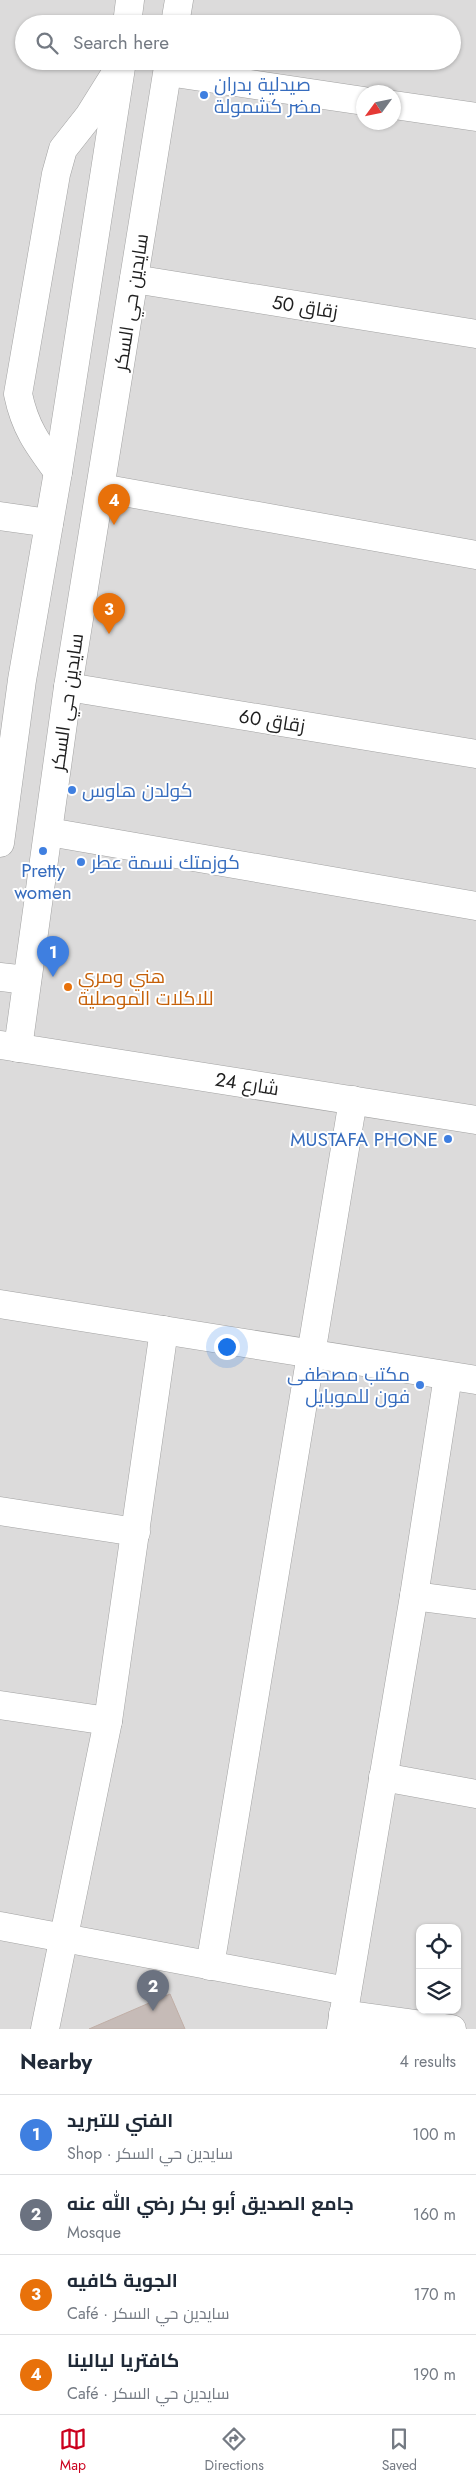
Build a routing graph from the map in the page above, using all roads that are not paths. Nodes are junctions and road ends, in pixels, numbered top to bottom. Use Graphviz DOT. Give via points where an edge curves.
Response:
graph roads {
  1 [pos="130,0"];
  2 [pos="179,0"];
  3 [pos="128,15"];
  4 [pos="176,15"];
  5 [pos="118,70"];
  6 [pos="121,70"];
  7 [pos="169,70"];
  8 [pos="186,70"];
  9 [pos="356,100"];
  10 [pos="401,106"];
  11 [pos="476,118"];
  12 [pos="134,279"];
  13 [pos="476,334"];
  14 [pos="58,472"];
  15 [pos="100,488"];
  16 [pos="0,516"];
  17 [pos="49,523"];
  18 [pos="476,555"];
  19 [pos="68,687"];
  20 [pos="476,754"];
  21 [pos="49,832"];
  22 [pos="0,843"];
  23 [pos="476,906"];
  24 [pos="0,977"];
  25 [pos="27,980"];
  26 [pos="9,1046"];
  27 [pos="353,1100"];
  28 [pos="476,1120"];
  29 [pos="0,1304"];
  30 [pos="164,1330"];
  31 [pos="310,1354"];
  32 [pos="448,1376"];
  33 [pos="476,1380"];
  34 [pos="0,1511"];
  35 [pos="136,1532"];
  36 [pos="414,1596"];
  37 [pos="476,1604"];
  38 [pos="0,1705"];
  39 [pos="108,1721"];
  40 [pos="383,1777"];
  41 [pos="476,1794"];
  42 [pos="0,1926"];
  43 [pos="62,1939"];
  44 [pos="210,1966"];
  45 [pos="343,2012"];
  46 [pos="45,2029"];
  47 [pos="452,2029"];
  1 -- 3 [label="street"];
  2 -- 4 [label="street"];
  5 -- 14 [label="street" via="90,116 63,149 18,394 32,438"];
  6 -- 14 [label="street"];
  7 -- 12 [label="street, سايدين حي السكر"];
  8 -- 9 [label="street"];
  10 -- 11 [label="street"];
  12 -- 13 [label="street, زقاق 50"];
  12 -- 15 [label="street, سايدين حي السكر"];
  14 -- 17 [label="street"];
  15 -- 18 [label="street"];
  15 -- 19 [label="street, سايدين حي السكر"];
  16 -- 17 [label="street"];
  17 -- 22 [label="street" via="22,680"];
  19 -- 20 [label="street, زقاق 60"];
  19 -- 21 [label="street, سايدين حي السكر"];
  21 -- 23 [label="street"];
  21 -- 25 [label="street, سايدين حي السكر"];
  24 -- 25 [label="street"];
  25 -- 26 [label="street, سايدين حي السكر"];
  26 -- 27 [label="street, شارع 24"];
  27 -- 28 [label="street, شارع 24"];
  27 -- 31 [label="street"];
  29 -- 30 [label="street"];
  30 -- 31 [label="street"];
  30 -- 35 [label="street"];
  31 -- 32 [label="street"];
  31 -- 44 [label="street"];
  32 -- 33 [label="street"];
  32 -- 36 [label="street"];
  34 -- 35 [label="street"];
  35 -- 39 [label="street"];
  36 -- 37 [label="street"];
  36 -- 40 [label="street"];
  38 -- 39 [label="street"];
  39 -- 43 [label="street"];
  40 -- 41 [label="street"];
  40 -- 45 [label="street"];
  42 -- 43 [label="street"];
  43 -- 44 [label="street"];
  43 -- 46 [label="street"];
  44 -- 45 [label="street"];
  45 -- 47 [label="street"];
}
